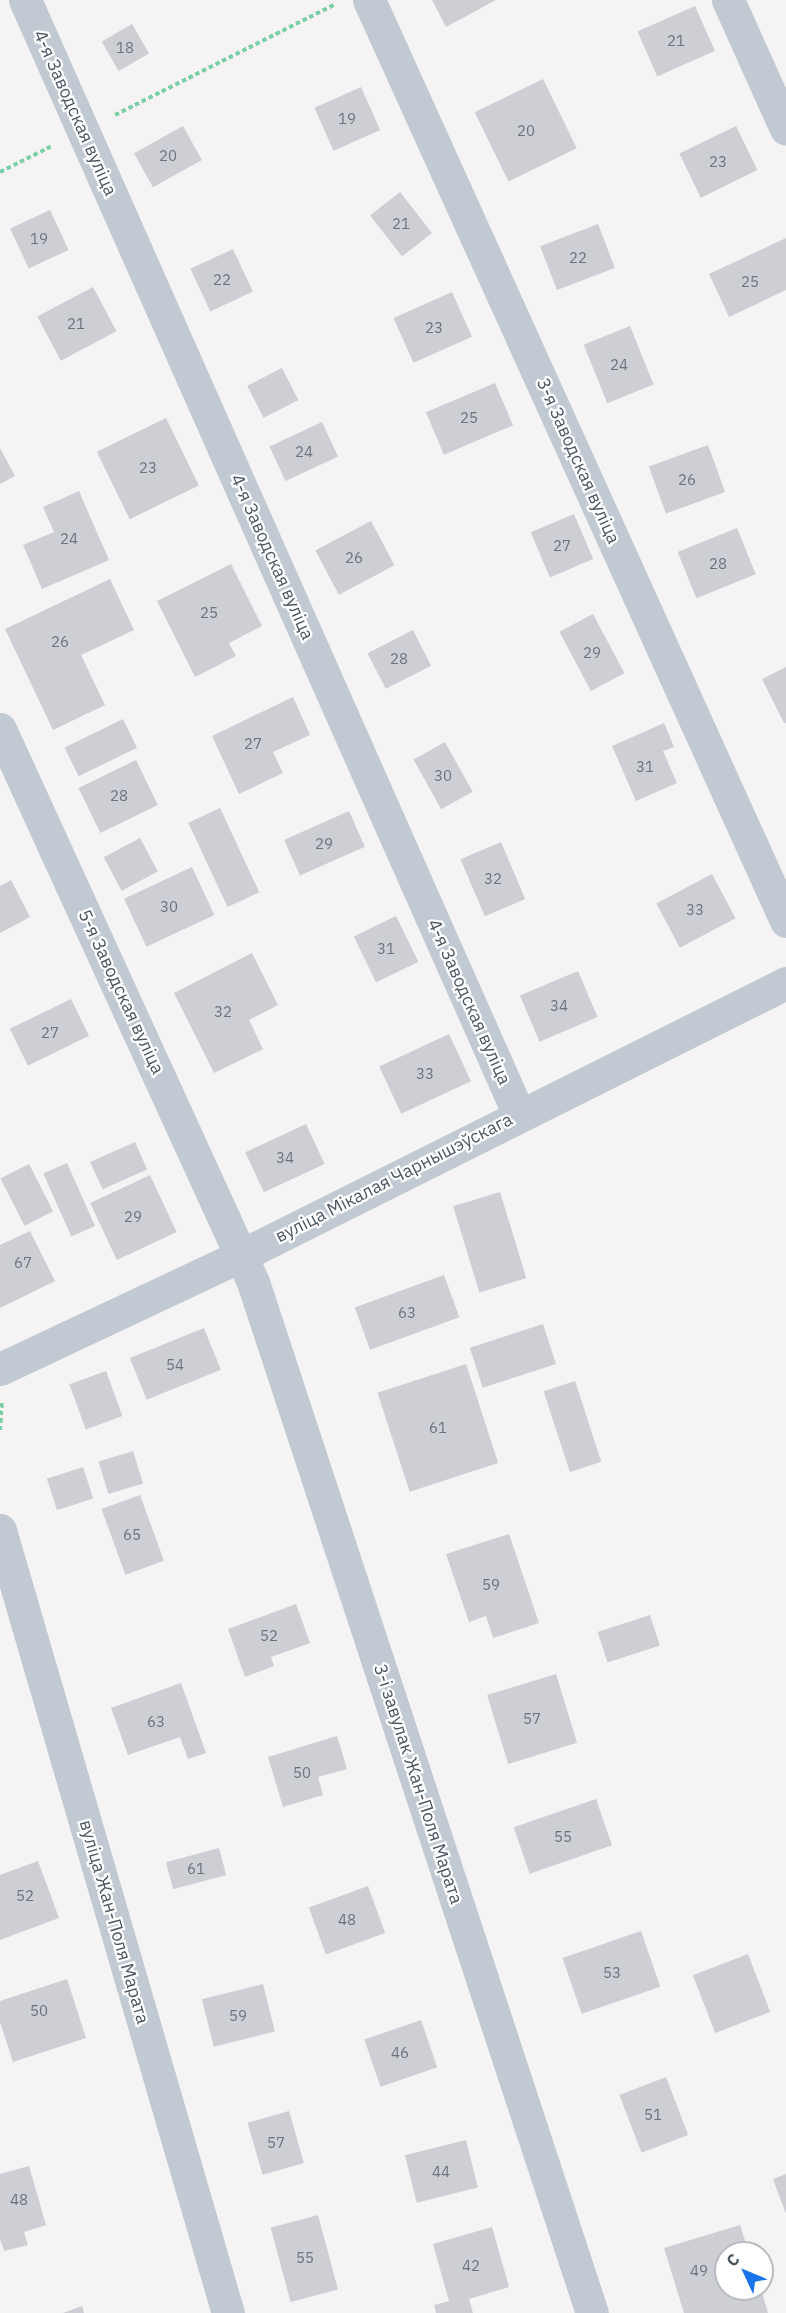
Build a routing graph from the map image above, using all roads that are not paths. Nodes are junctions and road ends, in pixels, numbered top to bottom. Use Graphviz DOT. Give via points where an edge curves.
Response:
graph roads {
  1 [pos="25,0"];
  2 [pos="369,0"];
  3 [pos="728,0"];
  4 [pos="786,129"];
  5 [pos="0,729"];
  6 [pos="786,921"];
  7 [pos="786,983"];
  8 [pos="519,1115"];
  9 [pos="242,1255"];
  10 [pos="0,1370"];
  11 [pos="0,1530"];
  12 [pos="228,2313"];
  13 [pos="592,2313"];
  1 -- 8 [label="street, 4-я Заводская вуліца"];
  2 -- 6 [label="street, 3-я Заводская вуліца"];
  3 -- 4 [label="street"];
  5 -- 9 [label="street, 5-я Заводская вуліца"];
  7 -- 8 [label="street, вуліца Мікалая Чарнышэўскага"];
  8 -- 9 [label="street, вуліца Мікалая Чарнышэўскага"];
  9 -- 10 [label="street, вуліца Мікалая Чарнышэўскага"];
  9 -- 13 [label="street, 3-і завулак Жан-Поля Марата"];
  11 -- 12 [label="street, вуліца Жан-Поля Марата"];
}
